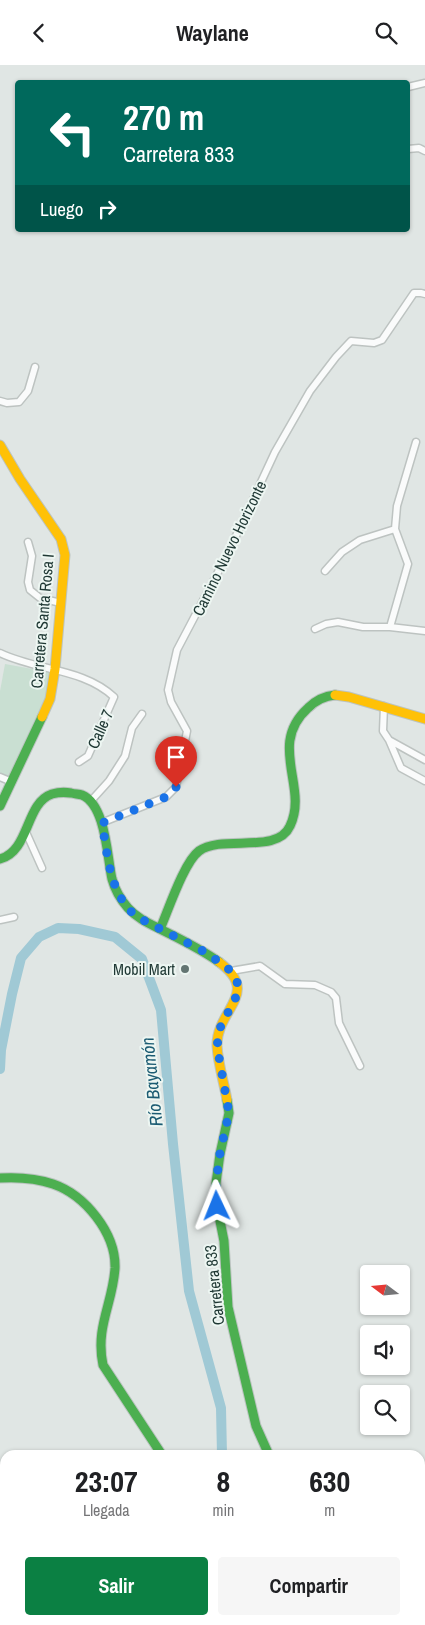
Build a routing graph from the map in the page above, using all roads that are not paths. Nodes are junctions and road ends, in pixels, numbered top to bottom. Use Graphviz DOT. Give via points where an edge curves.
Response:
graph roads {
  1 [pos="425,83"];
  2 [pos="410,87"];
  3 [pos="410,149"];
  4 [pos="425,151"];
  5 [pos="425,294"];
  6 [pos="35,367"];
  7 [pos="0,401"];
  8 [pos="416,442"];
  9 [pos="0,445"];
  10 [pos="394,529"];
  11 [pos="28,542"];
  12 [pos="325,571"];
  13 [pos="61,603"];
  14 [pos="390,627"];
  15 [pos="315,629"];
  16 [pos="425,631"];
  17 [pos="0,653"];
  18 [pos="55,669"];
  19 [pos="384,706"];
  20 [pos="142,714"];
  21 [pos="425,719"];
  22 [pos="389,740"];
  23 [pos="425,760"];
  24 [pos="79,761"];
  25 [pos="0,777"];
  26 [pos="425,781"];
  27 [pos="12,782"];
  28 [pos="90,802"];
  29 [pos="0,806"];
  30 [pos="102,823"];
  31 [pos="25,830"];
  32 [pos="0,859"];
  33 [pos="42,868"];
  34 [pos="168,911"];
  35 [pos="14,917"];
  36 [pos="0,920"];
  37 [pos="145,921"];
  38 [pos="160,929"];
  39 [pos="174,936"];
  40 [pos="231,971"];
  41 [pos="360,1066"];
  42 [pos="0,1178"];
  43 [pos="159,1450"];
  44 [pos="267,1450"];
  1 -- 2 [label="street"];
  3 -- 4 [label="street"];
  5 -- 30 [label="street, Camino Nuevo Horizonte" via="414,293 382,340 374,343 351,341 310,391 275,452 228,553 177,650 168,689 170,702 186,731 176,787 166,797"];
  6 -- 7 [label="street" via="28,391 19,402"];
  8 -- 10 [label="street"];
  9 -- 13 [label="street, Carretera Santa Rosa I" via="61,539 65,555"];
  10 -- 12 [label="street" via="360,540 342,552"];
  10 -- 14 [label="street" via="408,564"];
  11 -- 13 [label="street" via="32,556 30,590 40,598"];
  13 -- 18 [label="street, Carretera Santa Rosa I"];
  14 -- 15 [label="street" via="363,627 338,622"];
  14 -- 16 [label="street"];
  17 -- 18 [label="street"];
  18 -- 24 [label="street, Calle 7" via="104,687 114,697 88,756"];
  18 -- 27 [label="street, Carretera Santa Rosa I" via="47,708"];
  19 -- 21 [label="street"];
  19 -- 22 [label="street" via="383,731"];
  19 -- 34 [label="street" via="333,695 322,697 305,709 292,728 289,744 295,806 290,827 281,837 269,842 222,843 197,852 187,865"];
  20 -- 28 [label="street" via="132,728 125,756"];
  22 -- 23 [label="street"];
  22 -- 26 [label="street" via="401,768"];
  25 -- 27 [label="street"];
  27 -- 29 [label="street, Carretera Santa Rosa I"];
  28 -- 30 [label="street"];
  28 -- 31 [label="street" via="85,796 60,791 47,795"];
  30 -- 37 [label="street" via="112,881 128,909"];
  31 -- 32 [label="street" via="14,852"];
  31 -- 33 [label="street"];
  34 -- 37 [label="street" via="158,919"];
  34 -- 38 [label="street"];
  34 -- 39 [label="street"];
  35 -- 36 [label="street"];
  37 -- 38 [label="street"];
  38 -- 39 [label="street"];
  39 -- 40 [label="street" via="207,953"];
  40 -- 41 [label="street" via="260,966 285,984 315,985 331,992 336,998 339,1023"];
  40 -- 44 [label="street, Carretera 833" via="237,981 238,993 220,1028 217,1046 229,1113 216,1183 217,1206 224,1241 228,1307 256,1426"];
  42 -- 43 [label="street" via="24,1177 54,1184 79,1199 101,1222 115,1255 116,1266 103,1317 100,1357"];
}
